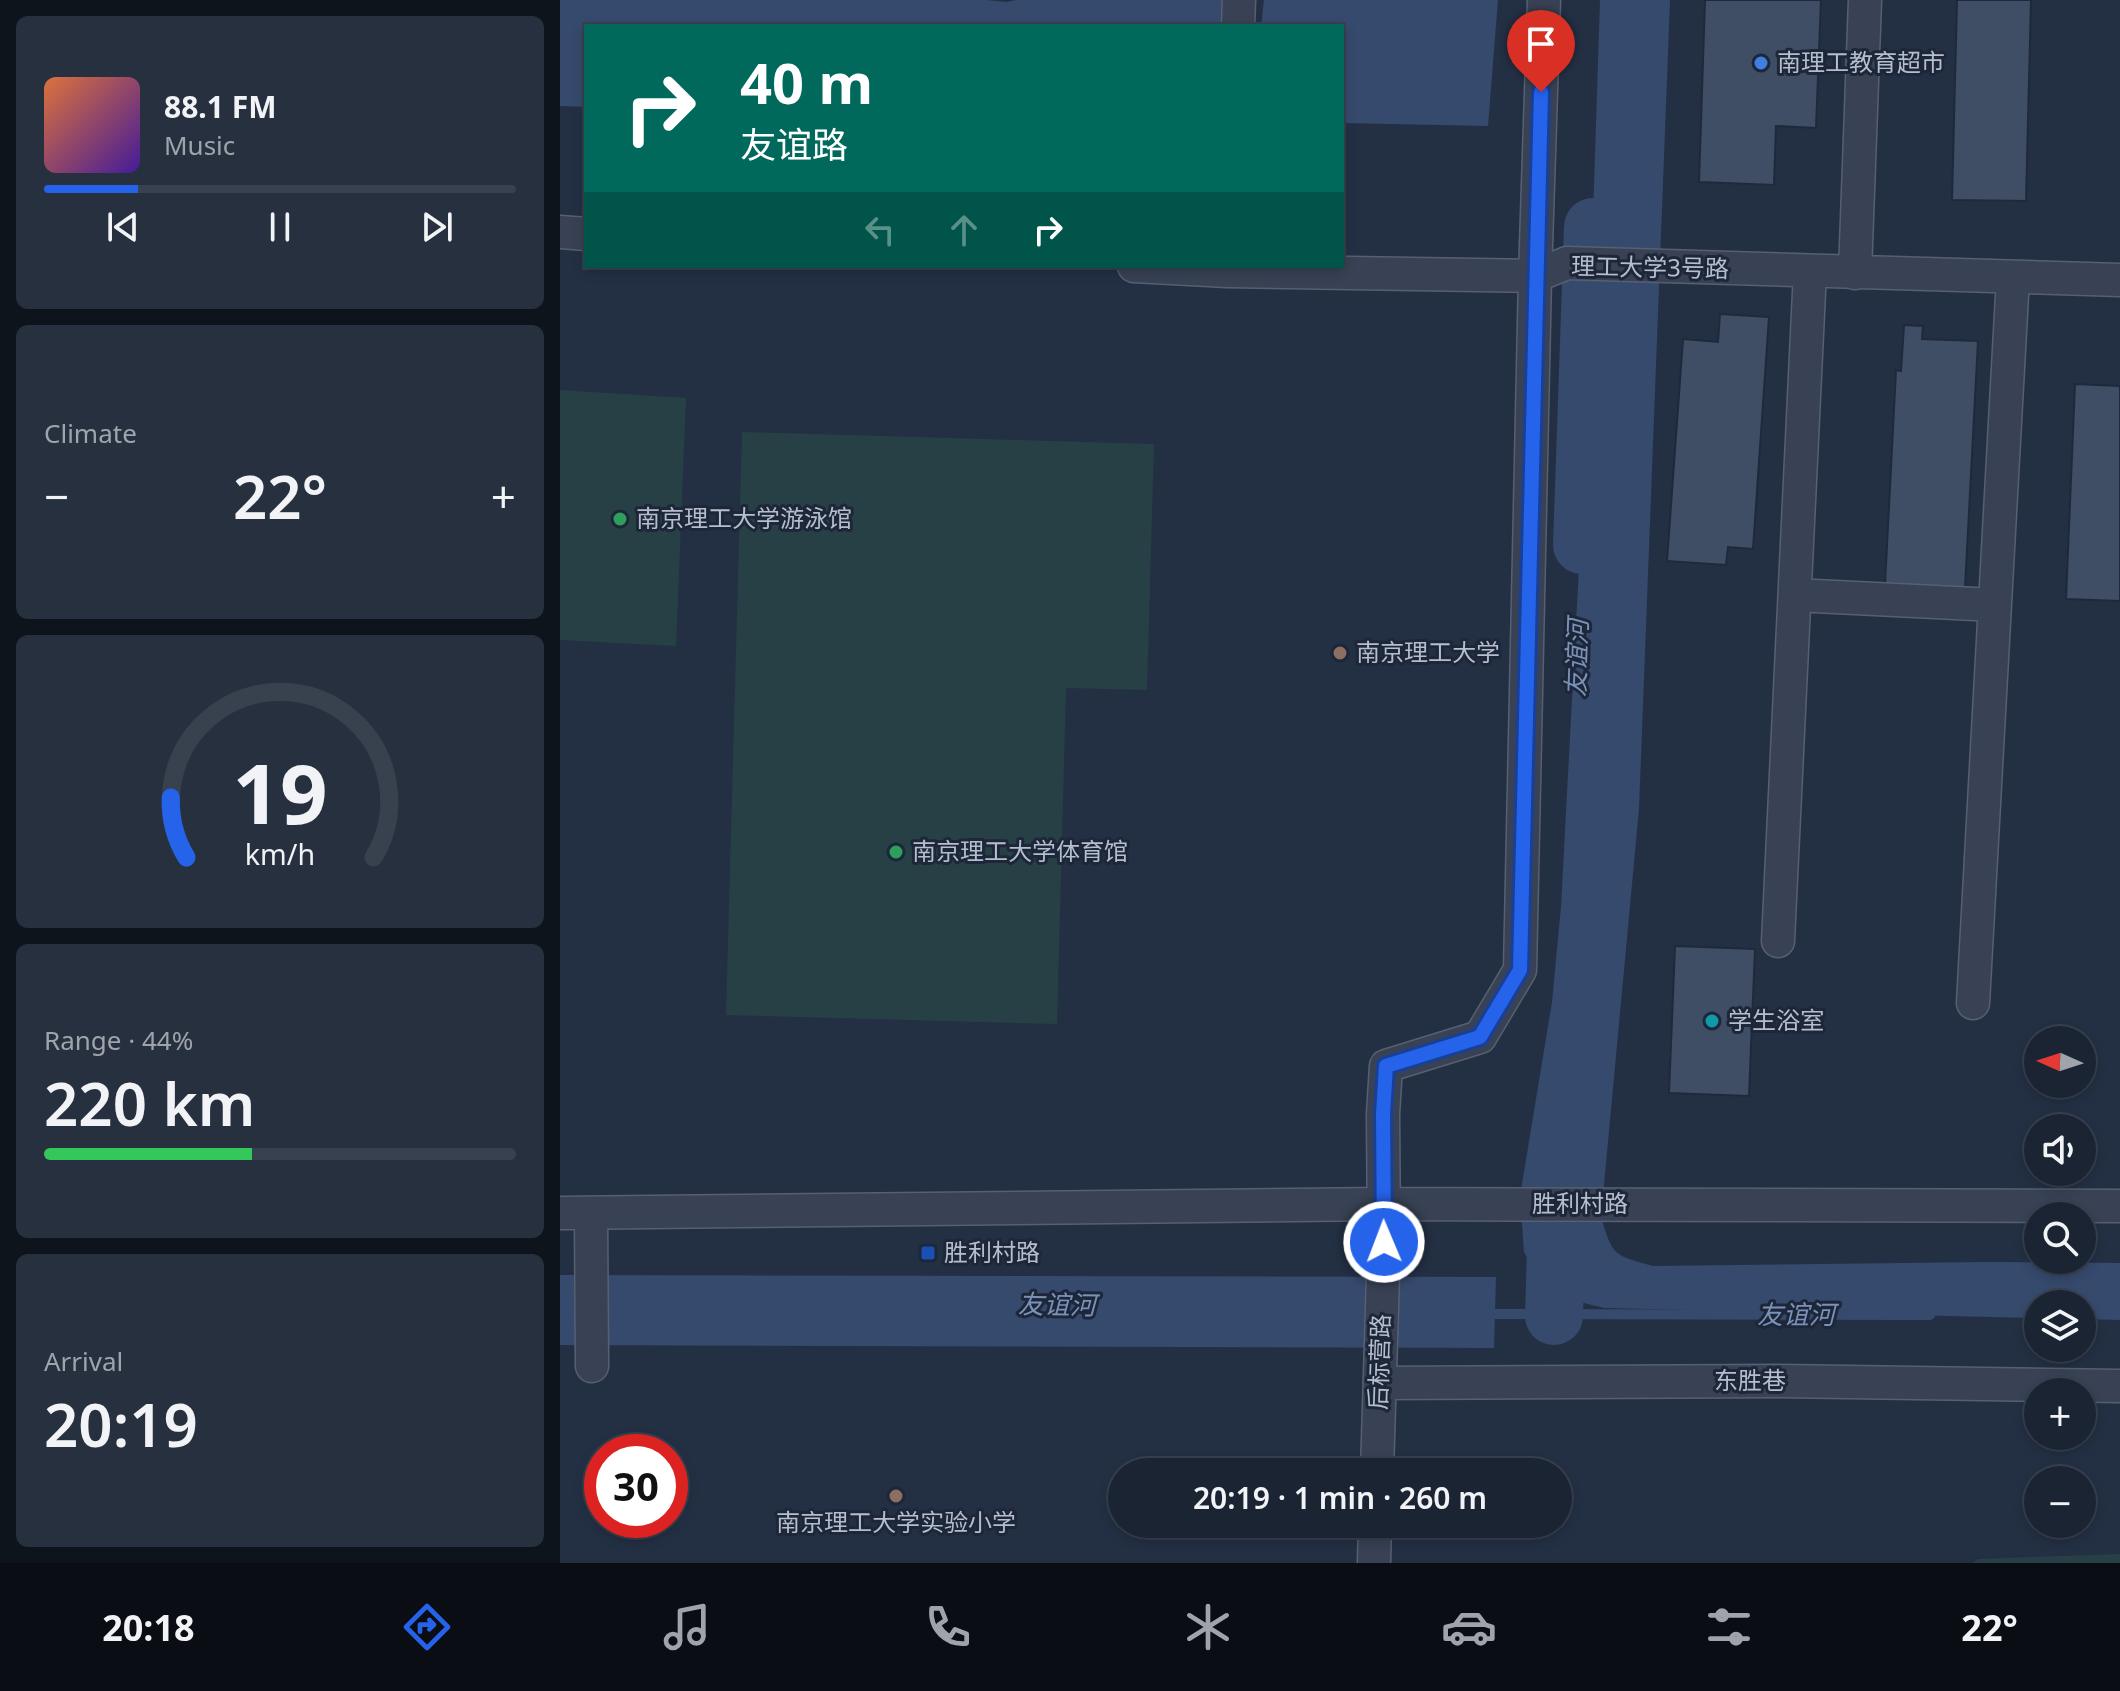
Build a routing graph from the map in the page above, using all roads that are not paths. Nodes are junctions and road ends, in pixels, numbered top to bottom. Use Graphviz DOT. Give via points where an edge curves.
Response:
graph roads {
  1 [pos="1544,0"];
  2 [pos="1865,0"];
  3 [pos="560,232"];
  4 [pos="584,234"];
  5 [pos="1196,268"];
  6 [pos="1227,269"];
  7 [pos="1810,271"];
  8 [pos="1855,273"];
  9 [pos="1535,276"];
  10 [pos="2013,277"];
  11 [pos="2120,280"];
  12 [pos="1795,595"];
  13 [pos="1995,605"];
  14 [pos="1778,941"];
  15 [pos="1973,1003"];
  16 [pos="1384,1204"];
  17 [pos="2120,1206"];
  18 [pos="576,1213"];
  19 [pos="592,1366"];
  20 [pos="1380,1383"];
  21 [pos="2120,1386"];
  22 [pos="1377,1458"];
  23 [pos="1375,1538"];
  24 [pos="1374,1563"];
  1 -- 9 [label="street"];
  2 -- 8 [label="street"];
  3 -- 4 [label="street"];
  5 -- 6 [label="street, 理工大学3号路"];
  6 -- 9 [label="street, 理工大学3号路"];
  7 -- 8 [label="street, 理工大学3号路"];
  7 -- 9 [label="street, 理工大学3号路" via="1567,263"];
  7 -- 12 [label="street"];
  8 -- 10 [label="street, 理工大学3号路"];
  9 -- 16 [label="street, 后标营路" via="1520,970 1480,1037 1386,1066"];
  10 -- 11 [label="street, 理工大学3号路"];
  10 -- 13 [label="street"];
  12 -- 13 [label="street"];
  12 -- 14 [label="street"];
  13 -- 15 [label="street"];
  16 -- 17 [label="street, 胜利村路"];
  16 -- 18 [label="street, 胜利村路"];
  16 -- 20 [label="street, 后标营路"];
  18 -- 19 [label="street" via="590,1269"];
  20 -- 21 [label="street, 东胜巷"];
  20 -- 22 [label="street, 后标营路"];
  23 -- 24 [label="street"];
}
